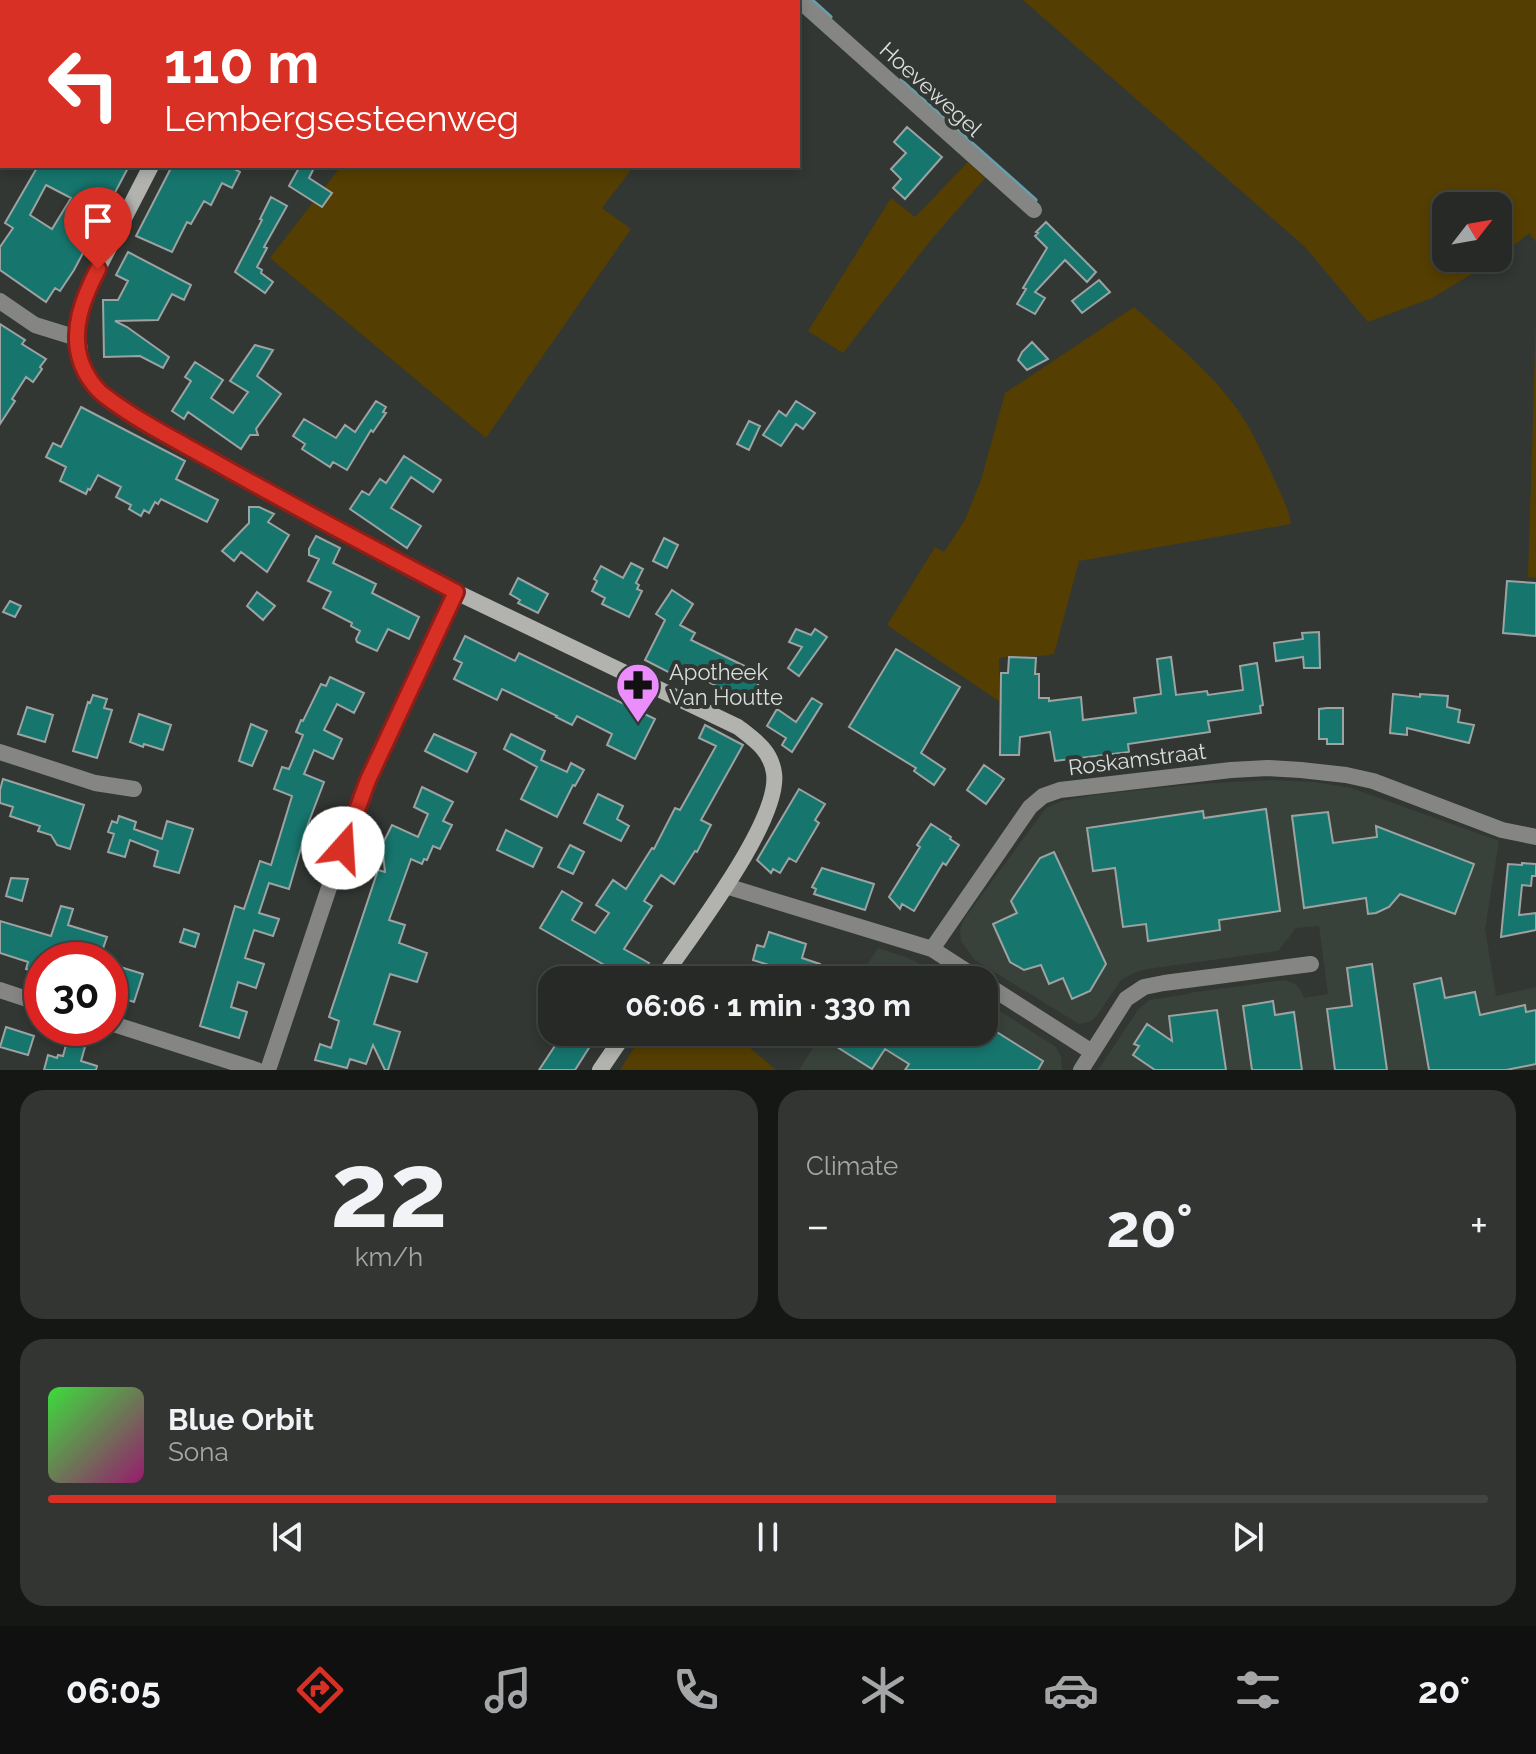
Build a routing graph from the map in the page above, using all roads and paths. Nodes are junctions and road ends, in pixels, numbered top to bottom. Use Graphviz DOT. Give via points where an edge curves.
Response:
graph roads {
  1 [pos="800,1"];
  2 [pos="150,168"];
  3 [pos="1034,210"];
  4 [pos="0,301"];
  5 [pos="77,338"];
  6 [pos="456,592"];
  7 [pos="0,752"];
  8 [pos="134,789"];
  9 [pos="1536,837"];
  10 [pos="726,886"];
  11 [pos="932,949"];
  12 [pos="1311,964"];
  13 [pos="671,966"];
  14 [pos="959,966"];
  15 [pos="0,990"];
  16 [pos="998,991"];
  17 [pos="24,998"];
  18 [pos="128,1029"];
  19 [pos="616,1046"];
  20 [pos="1092,1052"];
  21 [pos="257,1070"];
  22 [pos="268,1070"];
  23 [pos="600,1070"];
  24 [pos="1081,1070"];
  1 -- 3 [label="street, Hoevewegel"];
  2 -- 5 [label="street" via="85,294"];
  4 -- 5 [label="street" via="35,325"];
  5 -- 6 [label="street" via="81,362 103,395 261,488"];
  6 -- 10 [label="street" via="735,726 759,743 771,758 774,792"];
  6 -- 22 [label="street" via="352,819"];
  7 -- 8 [label="street" via="95,783"];
  9 -- 11 [label="street, Roskamstraat" via="1502,830 1373,781 1301,770 1231,770 1060,790 1030,807"];
  10 -- 11 [label="street"];
  10 -- 13 [label="street"];
  11 -- 14 [label="street"];
  12 -- 20 [label="street" via="1144,987 1126,999"];
  15 -- 17 [label="street"];
  16 -- 20 [label="street"];
  18 -- 21 [label="street"];
  19 -- 23 [label="street"];
  20 -- 24 [label="street"];
}
